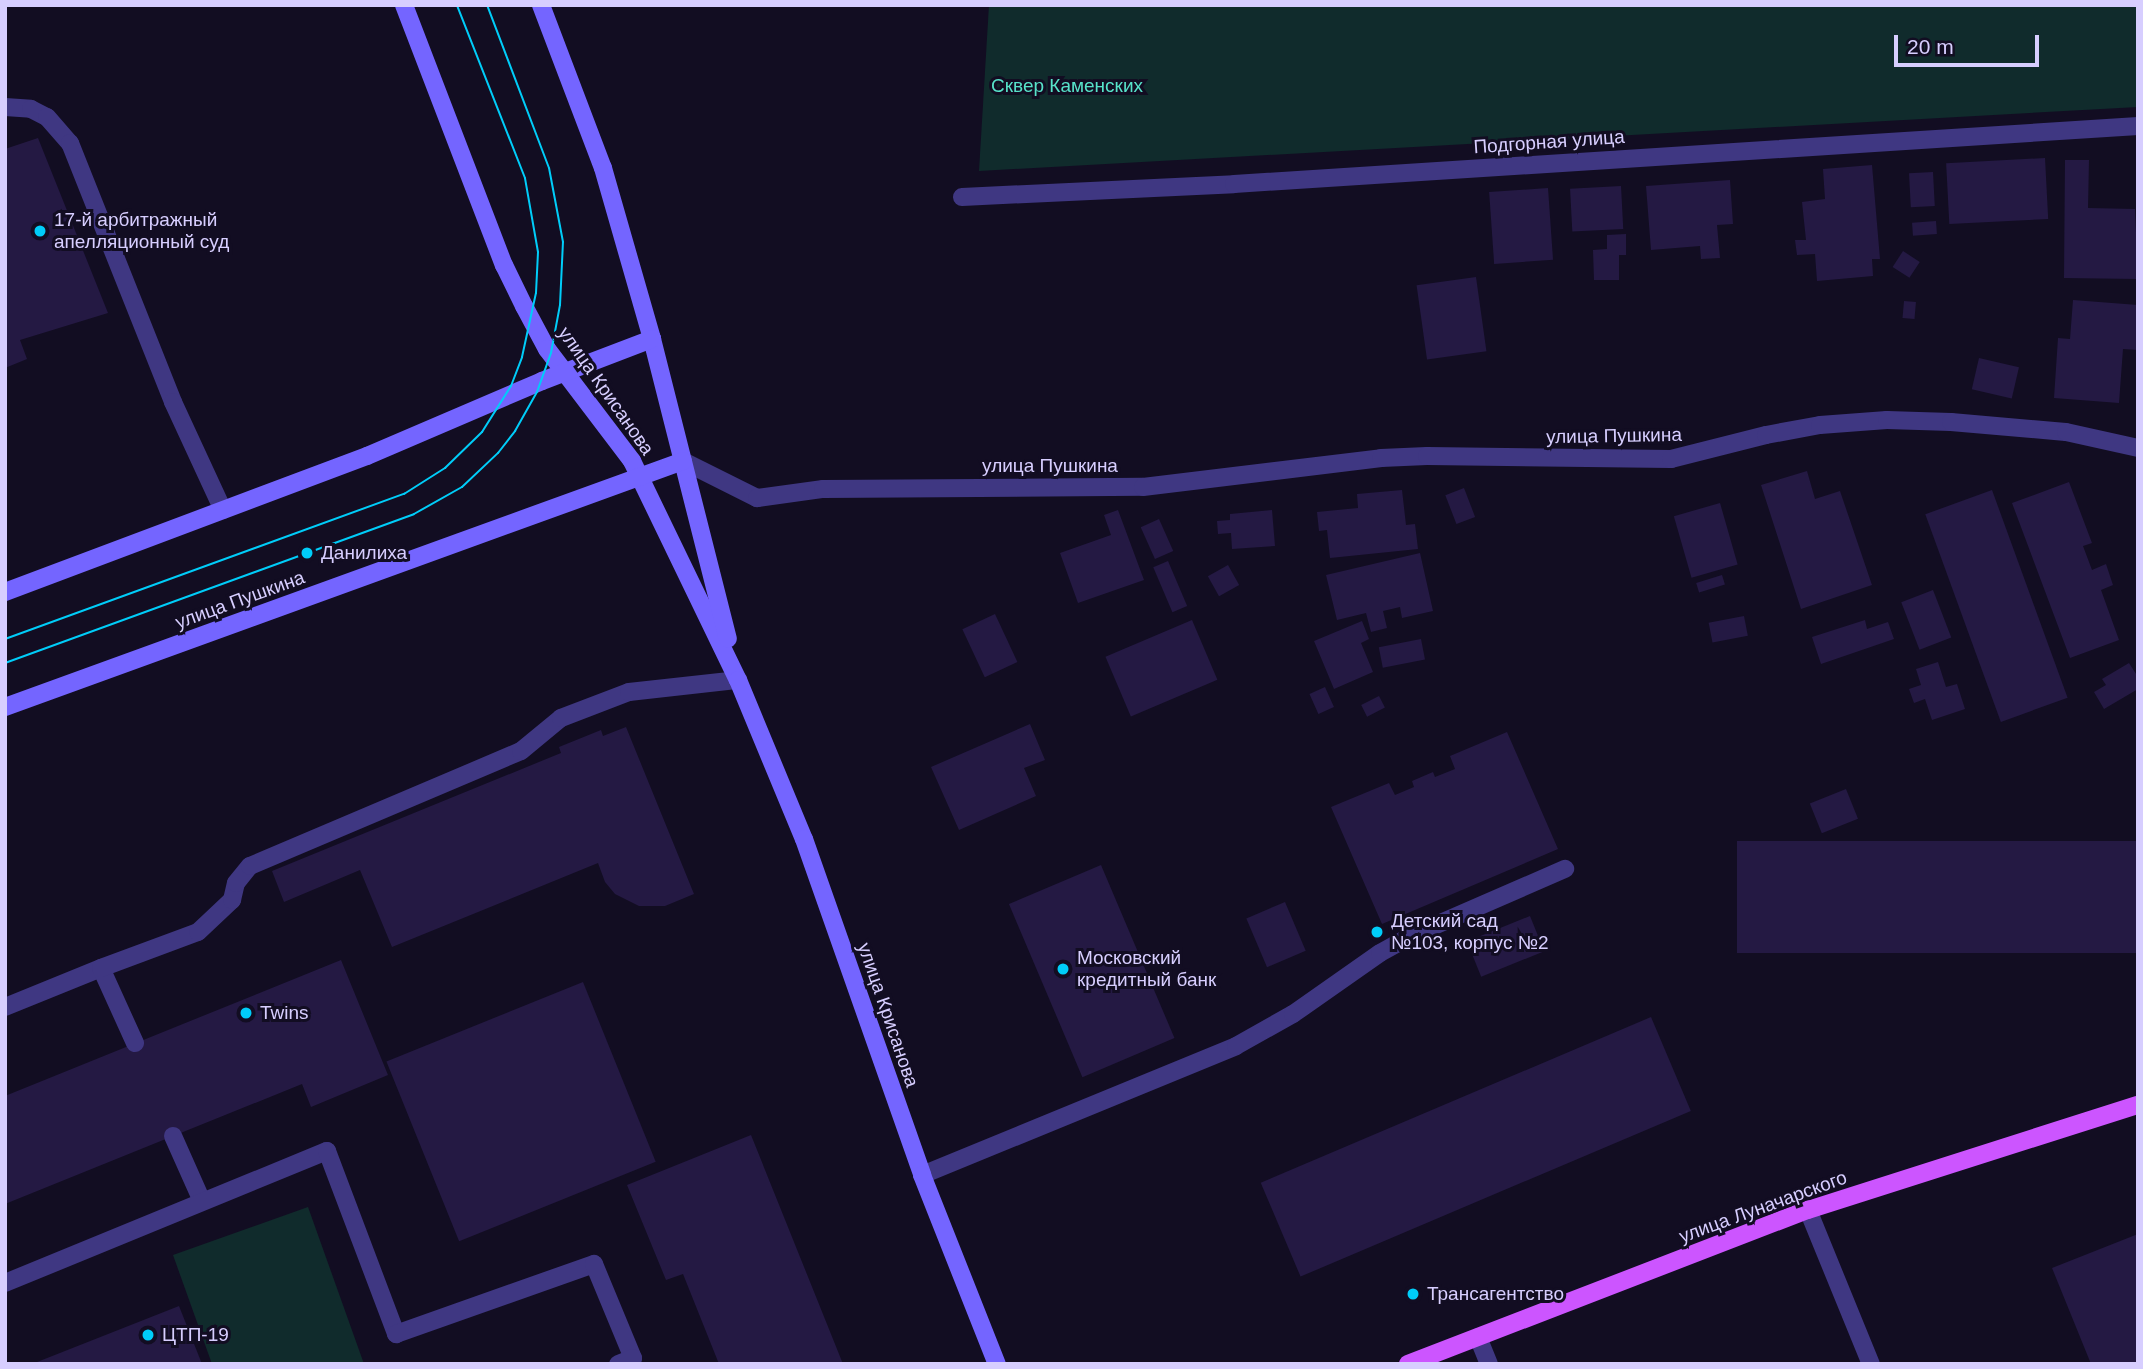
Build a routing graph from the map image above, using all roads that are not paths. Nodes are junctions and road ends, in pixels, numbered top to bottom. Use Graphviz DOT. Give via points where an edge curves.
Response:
graph roads {
  1 [pos="404,5"];
  2 [pos="541,5"];
  3 [pos="5,107"];
  4 [pos="2138,126"];
  5 [pos="962,197"];
  6 [pos="652,339"];
  7 [pos="565,372"];
  8 [pos="2138,448"];
  9 [pos="683,461"];
  10 [pos="640,478"];
  11 [pos="223,510"];
  12 [pos="5,592"];
  13 [pos="738,680"];
  14 [pos="5,707"];
  15 [pos="1565,869"];
  16 [pos="101,968"];
  17 [pos="5,1007"];
  18 [pos="135,1043"];
  19 [pos="2138,1105"];
  20 [pos="173,1136"];
  21 [pos="922,1175"];
  22 [pos="202,1201"];
  23 [pos="1808,1210"];
  24 [pos="5,1283"];
  25 [pos="1478,1337"];
  26 [pos="618,1364"];
  27 [pos="997,1364"];
  28 [pos="1408,1364"];
  29 [pos="1489,1364"];
  30 [pos="1871,1364"];
  1 -- 7 [label="main road, улица Крисанова" via="504,265 547,349"];
  2 -- 6 [label="main road, улица Крисанова" via="603,168"];
  3 -- 11 [label="street" via="32,109 47,117 70,143 170,396"];
  4 -- 5 [label="street, Подгорная улица"];
  6 -- 7 [label="main road"];
  6 -- 9 [label="main road, улица Крисанова"];
  7 -- 10 [label="main road, улица Крисанова"];
  7 -- 11 [label="main road" via="367,456"];
  8 -- 9 [label="street, улица Пушкина" via="2066,432 1887,420 1820,425 1671,459 1427,456 1143,487 823,489 757,498"];
  9 -- 10 [label="main road, улица Пушкина"];
  9 -- 13 [label="main road, улица Крисанова"];
  10 -- 13 [label="main road, улица Крисанова"];
  10 -- 14 [label="main road, улица Пушкина"];
  11 -- 12 [label="main road"];
  13 -- 16 [label="street" via="629,692 561,718 521,751 268,856 250,866 236,883 232,900 198,932"];
  13 -- 21 [label="main road, улица Крисанова" via="804,839"];
  15 -- 21 [label="street" via="1413,935 1236,1046"];
  16 -- 17 [label="street"];
  16 -- 18 [label="street"];
  19 -- 23 [label="main road, улица Луначарского"];
  20 -- 22 [label="street"];
  21 -- 27 [label="main road, улица Крисанова"];
  22 -- 24 [label="street"];
  22 -- 26 [label="street" via="327,1151 397,1334 594,1264 633,1358"];
  23 -- 25 [label="main road, улица Луначарского"];
  23 -- 30 [label="street"];
  25 -- 28 [label="main road, улица Луначарского"];
  25 -- 29 [label="street"];
}
